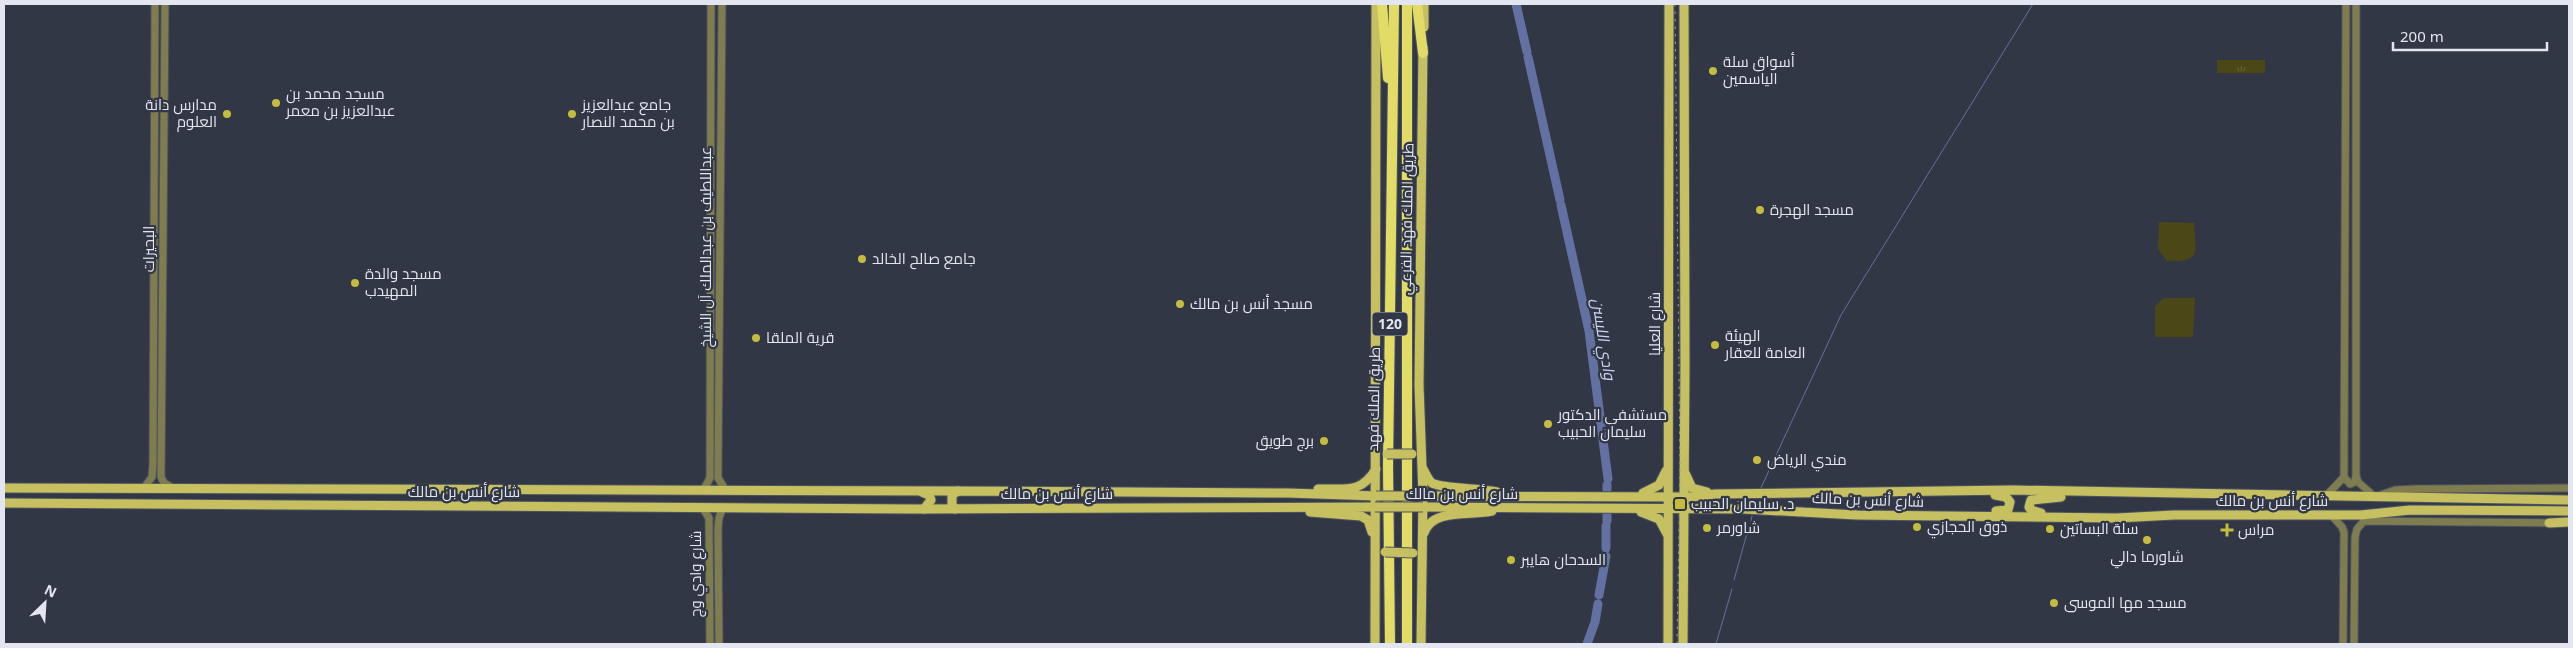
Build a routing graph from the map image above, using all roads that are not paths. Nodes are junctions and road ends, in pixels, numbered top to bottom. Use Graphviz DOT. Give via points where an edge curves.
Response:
graph roads {
  1 [pos="155,4"];
  2 [pos="165,4"];
  3 [pos="711,4"];
  4 [pos="722,4"];
  5 [pos="1376,4"];
  6 [pos="1382,4"];
  7 [pos="1394,4"];
  8 [pos="1407,4"];
  9 [pos="1417,4"];
  10 [pos="1424,4"];
  11 [pos="1669,4"];
  12 [pos="1684,4"];
  13 [pos="2346,4"];
  14 [pos="2356,4"];
  15 [pos="1423,53"];
  16 [pos="154,76"];
  17 [pos="163,76"];
  18 [pos="1393,104"];
  19 [pos="2344,257"];
  20 [pos="2355,257"];
  21 [pos="2344,272"];
  22 [pos="2356,273"];
  23 [pos="710,392"];
  24 [pos="719,392"];
  25 [pos="1376,445"];
  26 [pos="1421,447"];
  27 [pos="714,463"];
  28 [pos="153,464"];
  29 [pos="161,465"];
  30 [pos="1667,468"];
  31 [pos="1684,468"];
  32 [pos="1376,469"];
  33 [pos="1423,469"];
  34 [pos="2356,476"];
  35 [pos="2344,477"];
  36 [pos="4,488"];
  37 [pos="144,488"];
  38 [pos="174,488"];
  39 [pos="404,489"];
  40 [pos="449,489"];
  41 [pos="704,489"];
  42 [pos="725,489"];
  43 [pos="2569,489"];
  44 [pos="918,491"];
  45 [pos="958,491"];
  46 [pos="1932,492"];
  47 [pos="1288,493"];
  48 [pos="2123,493"];
  49 [pos="1715,494"];
  50 [pos="1506,495"];
  51 [pos="1376,496"];
  52 [pos="1423,496"];
  53 [pos="1636,496"];
  54 [pos="1668,496"];
  55 [pos="1683,497"];
  56 [pos="2326,497"];
  57 [pos="2374,497"];
  58 [pos="2569,500"];
  59 [pos="4,503"];
  60 [pos="404,506"];
  61 [pos="450,506"];
  62 [pos="702,506"];
  63 [pos="723,506"];
  64 [pos="1287,507"];
  65 [pos="1423,507"];
  66 [pos="1375,508"];
  67 [pos="1506,508"];
  68 [pos="924,509"];
  69 [pos="955,509"];
  70 [pos="1631,509"];
  71 [pos="1668,509"];
  72 [pos="1683,510"];
  73 [pos="2569,511"];
  74 [pos="2361,514"];
  75 [pos="2331,515"];
  76 [pos="1936,516"];
  77 [pos="2117,518"];
  78 [pos="2434,520"];
  79 [pos="2549,522"];
  80 [pos="2569,522"];
  81 [pos="710,530"];
  82 [pos="718,530"];
  83 [pos="1668,538"];
  84 [pos="1374,541"];
  85 [pos="1422,548"];
  86 [pos="1374,568"];
  87 [pos="1421,568"];
  88 [pos="710,644"];
  89 [pos="720,644"];
  90 [pos="1374,644"];
  91 [pos="1390,644"];
  92 [pos="1407,644"];
  93 [pos="1421,644"];
  94 [pos="1668,644"];
  95 [pos="1683,644"];
  96 [pos="2343,644"];
  97 [pos="2354,644"];
  1 -- 16 [label="street, البحيرات"];
  2 -- 17 [label="street, البحيرات"];
  3 -- 4 [label="street"];
  3 -- 23 [label="street, عبداللطيف بن عبدالملك آل الشيخ"];
  4 -- 24 [label="street, عبداللطيف بن عبدالملك آل الشيخ"];
  5 -- 25 [label="main road, طريق الملك فهد الفرعي"];
  6 -- 18 [label="highway" via="1389,96"];
  7 -- 18 [label="highway, طريق الملك فهد / 120"];
  8 -- 92 [label="highway, 120"];
  9 -- 15 [label="highway"];
  10 -- 15 [label="main road, طريق الملك فهد الفرعي"];
  11 -- 30 [label="main road, شارع العليا"];
  12 -- 31 [label="main road, شارع العليا"];
  13 -- 19 [label="street"];
  14 -- 20 [label="street"];
  15 -- 26 [label="main road, طريق الملك فهد الفرعي"];
  16 -- 17 [label="street"];
  16 -- 28 [label="street, البحيرات"];
  17 -- 29 [label="street, البحيرات"];
  18 -- 91 [label="highway, طريق الملك فهد / 120" via="1388,466"];
  19 -- 20 [label="street" via="2351,260"];
  19 -- 21 [label="street"];
  20 -- 22 [label="street"];
  21 -- 22 [label="street" via="2349,268"];
  21 -- 35 [label="street"];
  22 -- 34 [label="street"];
  23 -- 24 [label="street"];
  23 -- 27 [label="street, عبداللطيف بن عبدالملك آل الشيخ"];
  24 -- 27 [label="street, عبداللطيف بن عبدالملك آل الشيخ"];
  25 -- 26 [label="main road, bridge" via="1387,454 1412,454"];
  25 -- 32 [label="main road, طريق الملك فهد الفرعي"];
  26 -- 33 [label="main road, طريق الملك فهد الفرعي"];
  27 -- 41 [label="street, عبداللطيف بن عبدالملك آل الشيخ"];
  27 -- 42 [label="street, عبداللطيف بن عبدالملك آل الشيخ"];
  28 -- 29 [label="street" via="156,470"];
  28 -- 37 [label="street, البحيرات" via="152,477"];
  29 -- 38 [label="street, البحيرات" via="164,483"];
  30 -- 53 [label="main road" via="1659,485"];
  30 -- 54 [label="main road, شارع العليا"];
  31 -- 49 [label="main road" via="1692,488"];
  31 -- 55 [label="main road, شارع العليا"];
  32 -- 47 [label="main road" via="1368,482 1359,487"];
  32 -- 51 [label="main road, طريق الملك فهد الفرعي"];
  33 -- 50 [label="main road" via="1431,482 1440,486 1481,488"];
  33 -- 52 [label="main road, طريق الملك فهد الفرعي"];
  34 -- 35 [label="street" via="2355,482 2350,484"];
  34 -- 57 [label="street"];
  35 -- 56 [label="street"];
  36 -- 37 [label="main road, شارع أنس بن مالك"];
  37 -- 38 [label="main road, شارع أنس بن مالك"];
  38 -- 39 [label="main road, شارع أنس بن مالك"];
  39 -- 40 [label="main road, شارع أنس بن مالك"];
  39 -- 60 [label="main road" via="410,497"];
  40 -- 41 [label="main road, شارع أنس بن مالك"];
  40 -- 61 [label="main road" via="444,497"];
  41 -- 42 [label="main road, شارع أنس بن مالك"];
  42 -- 44 [label="main road, شارع أنس بن مالك"];
  43 -- 57 [label="street" via="2415,489 2395,490"];
  44 -- 45 [label="main road, شارع أنس بن مالك"];
  44 -- 68 [label="main road" via="929,495 931,500"];
  45 -- 47 [label="main road, شارع أنس بن مالك"];
  45 -- 69 [label="main road" via="952,495"];
  46 -- 48 [label="main road"];
  46 -- 49 [label="main road"];
  46 -- 76 [label="main road" via="2003,496 2010,502 2008,510 2004,511"];
  47 -- 51 [label="main road, شارع أنس بن مالك"];
  48 -- 56 [label="main road"];
  48 -- 77 [label="main road" via="2034,498 2029,507 2034,512"];
  49 -- 55 [label="main road"];
  50 -- 52 [label="main road, شارع أنس بن مالك"];
  50 -- 53 [label="main road"];
  51 -- 52 [label="main road, شارع أنس بن مالك, bridge"];
  51 -- 66 [label="main road, طريق الملك فهد الفرعي"];
  52 -- 65 [label="main road, طريق الملك فهد الفرعي"];
  53 -- 54 [label="main road"];
  54 -- 55 [label="main road"];
  54 -- 71 [label="main road, شارع العليا"];
  55 -- 72 [label="main road, شارع العليا"];
  56 -- 57 [label="main road"];
  57 -- 58 [label="main road"];
  59 -- 60 [label="main road, شارع أنس بن مالك"];
  60 -- 61 [label="main road, شارع أنس بن مالك"];
  61 -- 62 [label="main road, شارع أنس بن مالك"];
  62 -- 63 [label="main road, شارع أنس بن مالك"];
  62 -- 81 [label="street, شارع وادي وج" via="709,516"];
  63 -- 68 [label="main road, شارع أنس بن مالك"];
  63 -- 82 [label="street, شارع وادي وج"];
  64 -- 66 [label="main road, شارع أنس بن مالك"];
  64 -- 69 [label="main road, شارع أنس بن مالك"];
  64 -- 84 [label="main road" via="1361,516 1368,520"];
  65 -- 66 [label="main road, شارع أنس بن مالك, bridge"];
  65 -- 67 [label="main road, شارع أنس بن مالك"];
  65 -- 85 [label="main road, طريق الملك فهد الفرعي"];
  66 -- 84 [label="main road, طريق الملك فهد الفرعي"];
  67 -- 70 [label="main road, شارع أنس بن مالك"];
  67 -- 85 [label="main road" via="1477,515 1434,518 1427,524"];
  68 -- 69 [label="main road, شارع أنس بن مالك"];
  70 -- 71 [label="main road, شارع أنس بن مالك"];
  70 -- 83 [label="main road" via="1658,519"];
  71 -- 72 [label="main road, شارع أنس بن مالك"];
  71 -- 83 [label="main road, شارع العليا"];
  72 -- 76 [label="main road, شارع أنس بن مالك"];
  72 -- 95 [label="main road, شارع العليا"];
  73 -- 74 [label="main road, شارع أنس بن مالك" via="2410,510"];
  74 -- 75 [label="main road, شارع أنس بن مالك"];
  74 -- 78 [label="street"];
  75 -- 77 [label="main road, شارع أنس بن مالك"];
  75 -- 96 [label="street" via="2344,532"];
  76 -- 77 [label="main road, شارع أنس بن مالك"];
  78 -- 79 [label="street"];
  78 -- 97 [label="street" via="2364,521 2357,528"];
  79 -- 80 [label="main road"];
  81 -- 82 [label="street"];
  81 -- 88 [label="street, شارع وادي وج"];
  82 -- 89 [label="street, شارع وادي وج"];
  83 -- 94 [label="main road, شارع العليا"];
  84 -- 86 [label="main road, طريق الملك فهد الفرعي"];
  85 -- 87 [label="main road, طريق الملك فهد الفرعي"];
  86 -- 87 [label="main road, bridge" via="1378,555 1386,552 1413,554"];
  86 -- 90 [label="main road, طريق الملك فهد الفرعي"];
  87 -- 93 [label="main road, طريق الملك فهد الفرعي"];
}
